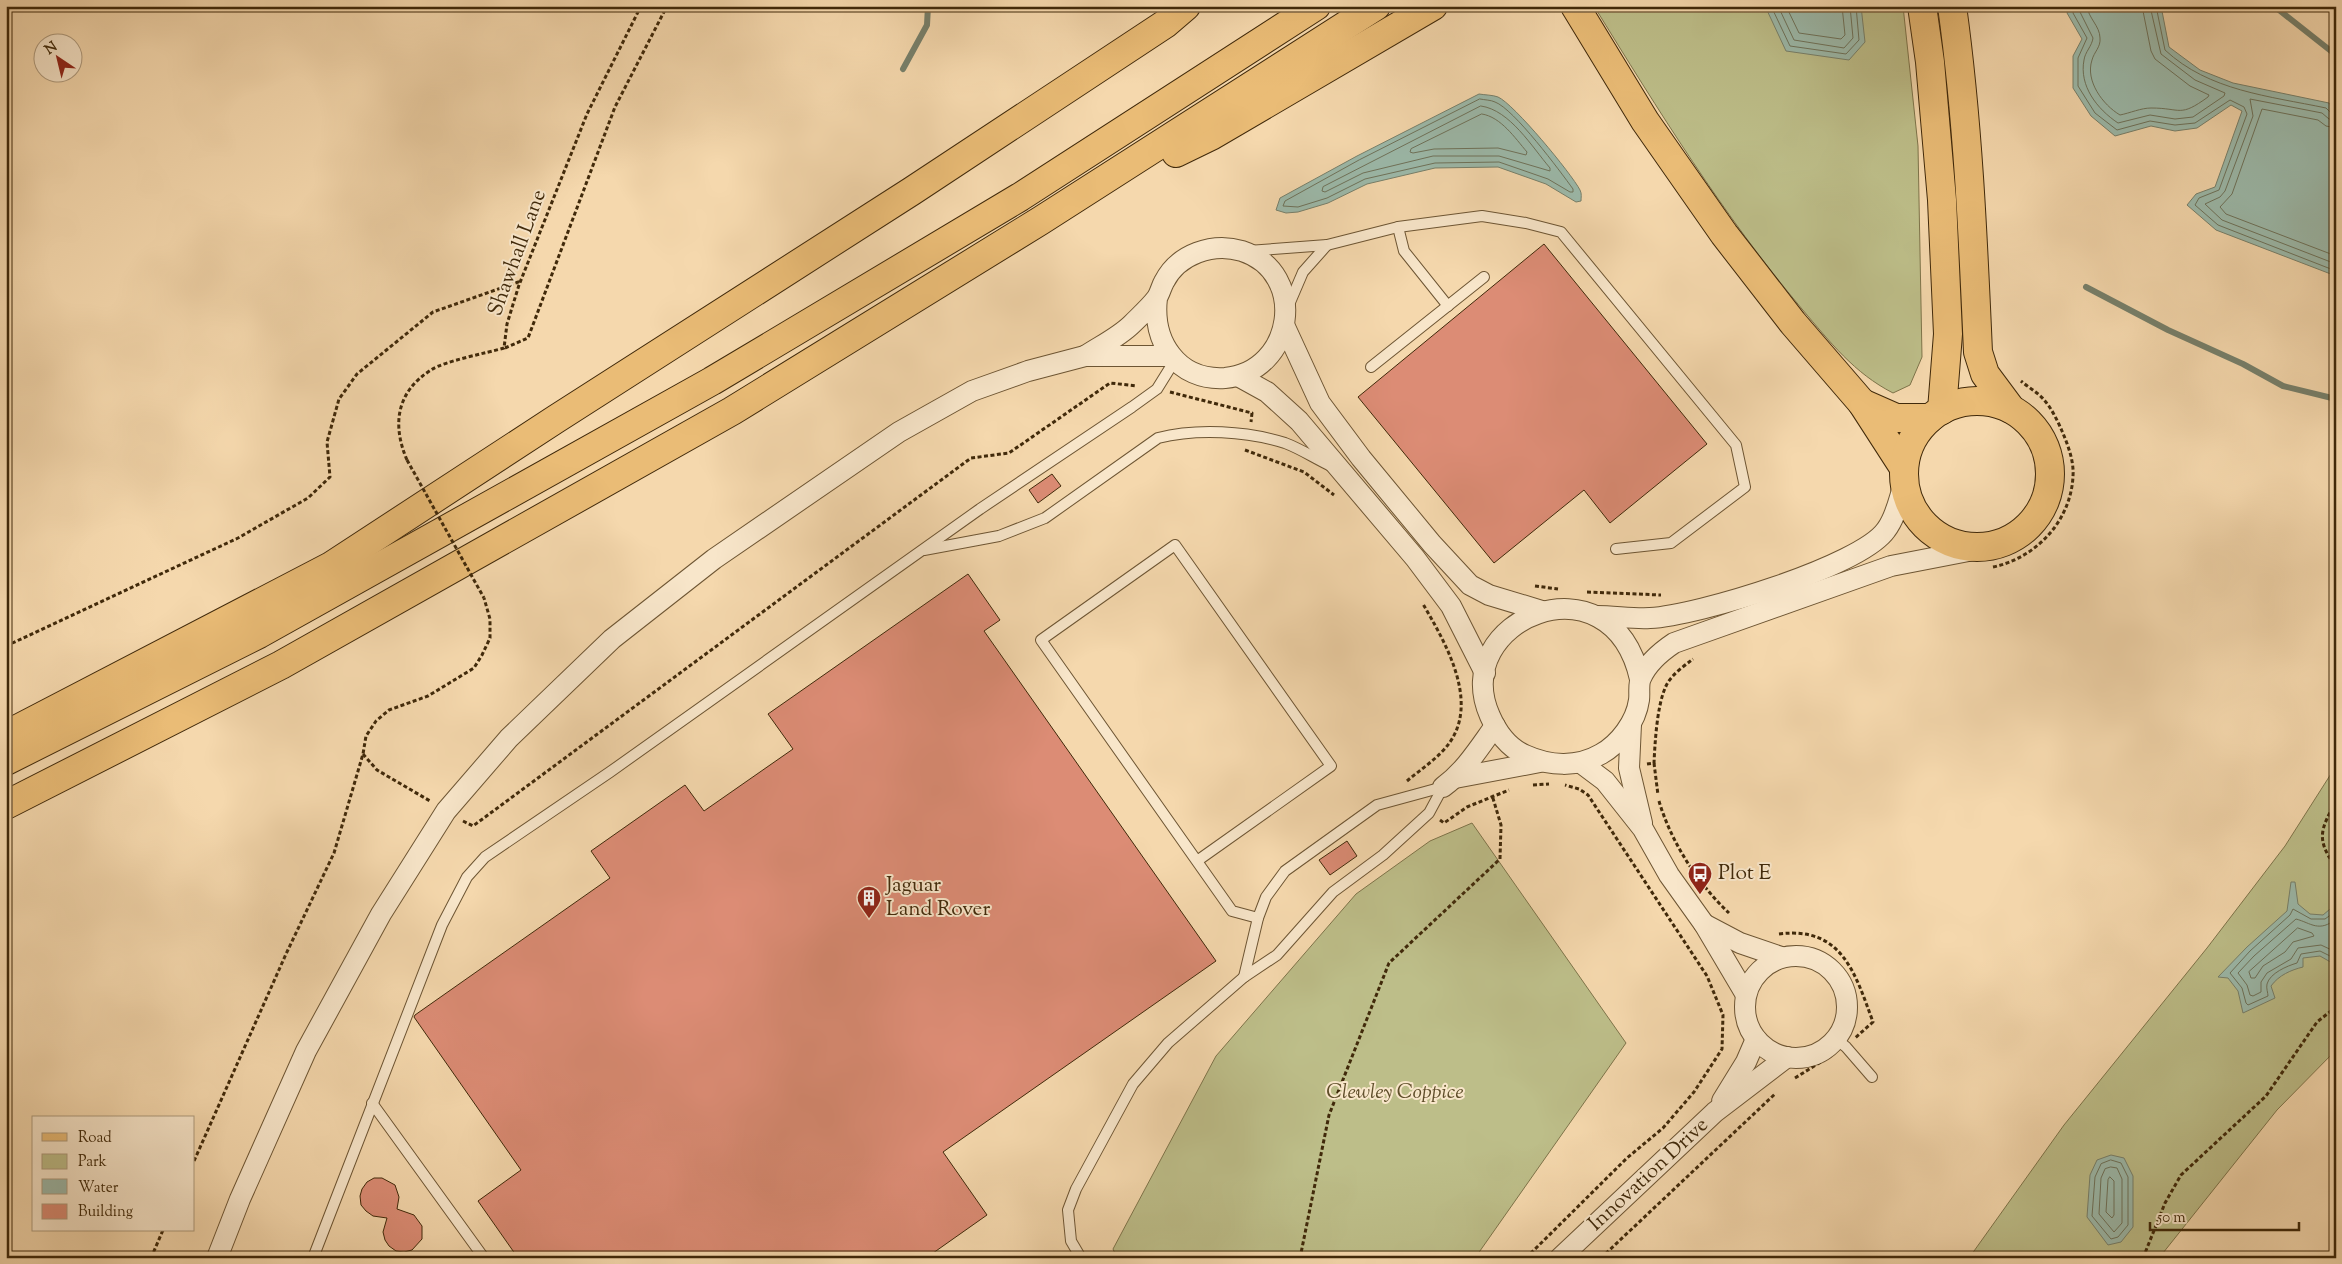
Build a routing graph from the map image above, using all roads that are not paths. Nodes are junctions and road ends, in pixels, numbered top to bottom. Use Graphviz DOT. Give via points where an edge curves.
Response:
graph roads {
  1 [pos="1186,6"];
  2 [pos="1316,6"];
  3 [pos="1376,6"];
  4 [pos="1433,6"];
  5 [pos="1575,6"];
  6 [pos="1922,6"];
  7 [pos="1952,6"];
  8 [pos="1040,221"];
  9 [pos="1398,227"];
  10 [pos="1327,245"];
  11 [pos="1243,252"];
  12 [pos="1484,277"];
  13 [pos="1157,298"];
  14 [pos="1448,306"];
  15 [pos="1285,318"];
  16 [pos="1085,356"];
  17 [pos="1173,358"];
  18 [pos="1371,367"];
  19 [pos="1238,376"];
  20 [pos="1862,403"];
  21 [pos="2011,409"];
  22 [pos="1936,414"];
  23 [pos="1343,472"];
  24 [pos="1904,476"];
  25 [pos="1984,548"];
  26 [pos="1616,549"];
  27 [pos="922,550"];
  28 [pos="1542,611"];
  29 [pos="1595,616"];
  30 [pos="1485,674"];
  31 [pos="1640,679"];
  32 [pos="1631,724"];
  33 [pos="1495,726"];
  34 [pos="6,735"];
  35 [pos="6,762"];
  36 [pos="1540,762"];
  37 [pos="1581,763"];
  38 [pos="1477,766"];
  39 [pos="1449,783"];
  40 [pos="6,806"];
  41 [pos="1643,829"];
  42 [pos="1197,861"];
  43 [pos="1258,918"];
  44 [pos="1704,924"];
  45 [pos="1781,957"];
  46 [pos="1244,977"];
  47 [pos="1746,995"];
  48 [pos="1756,1039"];
  49 [pos="1841,1043"];
  50 [pos="1787,1057"];
  51 [pos="1872,1077"];
  52 [pos="372,1103"];
  53 [pos="1715,1112"];
  54 [pos="217,1258"];
  55 [pos="312,1258"];
  56 [pos="484,1258"];
  57 [pos="1081,1258"];
  58 [pos="1560,1258"];
  59 [pos="2225,1258"];
  60 [pos="2248,1258"];
  1 -- 34 [label="main road" via="1165,24 912,191 331,566"];
  2 -- 35 [label="main road" via="1020,197 712,381 260,634"];
  3 -- 8 [label="main road"];
  4 -- 8 [label="main road" via="1211,136"];
  5 -- 20 [label="main road" via="1645,121 1724,234"];
  6 -- 22 [label="main road" via="1942,200 1948,334"];
  7 -- 21 [label="main road" via="1971,194 1978,352 1985,374"];
  8 -- 40 [label="main road" via="732,411 281,665"];
  9 -- 10 [label="lane"];
  9 -- 14 [label="lane" via="1404,251"];
  9 -- 26 [label="lane" via="1482,216 1561,232 1736,446 1745,487 1671,543"];
  10 -- 11 [label="lane"];
  10 -- 15 [label="lane" via="1303,272"];
  11 -- 13 [label="street" via="1207,249 1190,256 1175,266"];
  11 -- 15 [label="street" via="1259,260 1273,274 1282,291"];
  12 -- 14 [label="lane"];
  13 -- 16 [label="street" via="1131,326"];
  13 -- 17 [label="street" via="1157,329"];
  14 -- 18 [label="lane"];
  15 -- 19 [label="street" via="1278,344 1268,358"];
  15 -- 28 [label="street" via="1320,403 1432,544 1470,585 1489,595"];
  16 -- 17 [label="street"];
  16 -- 54 [label="street" via="1028,371 972,391 899,432 714,559 612,640 509,738 446,812 381,914 306,1051"];
  17 -- 19 [label="street" via="1194,373 1215,378"];
  17 -- 27 [label="lane" via="1157,389"];
  19 -- 23 [label="street" via="1267,392 1299,420"];
  20 -- 22 [label="main road" via="1896,418"];
  20 -- 24 [label="main road"];
  21 -- 22 [label="main road" via="1969,402"];
  21 -- 25 [label="main road" via="2034,429 2045,448 2050,470 2048,492 2039,513 2025,530 2006,542"];
  22 -- 24 [label="main road" via="1912,440"];
  23 -- 27 [label="lane" via="1286,444 1248,436 1185,433 1158,438 1045,518 999,536"];
  23 -- 30 [label="street" via="1452,606"];
  24 -- 25 [label="main road" via="1908,500 1920,521 1938,537 1960,546"];
  24 -- 29 [label="street" via="1895,512 1886,531 1863,551 1773,588 1716,606 1651,618"];
  25 -- 31 [label="street" via="1891,566 1674,643 1661,652"];
  27 -- 52 [label="lane" via="485,857 467,878 442,926"];
  28 -- 29 [label="street" via="1560,608"];
  28 -- 30 [label="street" via="1525,618 1498,641"];
  29 -- 31 [label="street" via="1612,626 1626,641 1636,659"];
  30 -- 33 [label="street" via="1487,710"];
  31 -- 32 [label="street" via="1639,702"];
  32 -- 37 [label="street" via="1618,742"];
  32 -- 41 [label="street" via="1629,768"];
  33 -- 36 [label="street" via="1506,742"];
  33 -- 38 [label="street"];
  36 -- 37 [label="street" via="1560,765"];
  36 -- 38 [label="street"];
  37 -- 41 [label="street" via="1605,781"];
  38 -- 39 [label="street"];
  39 -- 43 [label="lane" via="1377,805 1338,832 1285,871 1266,896"];
  39 -- 46 [label="lane" via="1429,813 1383,855 1334,892 1276,955"];
  41 -- 44 [label="street" via="1669,875"];
  42 -- 42 [label="lane" via="1041,640 1175,545 1331,766"];
  42 -- 43 [label="lane" via="1232,911"];
  43 -- 46 [label="lane"];
  44 -- 45 [label="street" via="1740,943"];
  44 -- 47 [label="street"];
  45 -- 47 [label="street" via="1758,971"];
  45 -- 49 [label="street" via="1813,958 1838,978 1845,992 1847,1008"];
  46 -- 57 [label="lane" via="1168,1044 1133,1084 1076,1189 1068,1210 1071,1241"];
  47 -- 48 [label="street" via="1744,1010"];
  48 -- 50 [label="street" via="1764,1048"];
  48 -- 53 [label="street, Innovation Drive" via="1746,1062"];
  49 -- 50 [label="street" via="1805,1057"];
  49 -- 51 [label="lane"];
  50 -- 53 [label="street, Innovation Drive"];
  52 -- 55 [label="lane"];
  52 -- 56 [label="lane"];
  53 -- 58 [label="street, Innovation Drive"];
  59 -- 60 [label="lane"];
}
